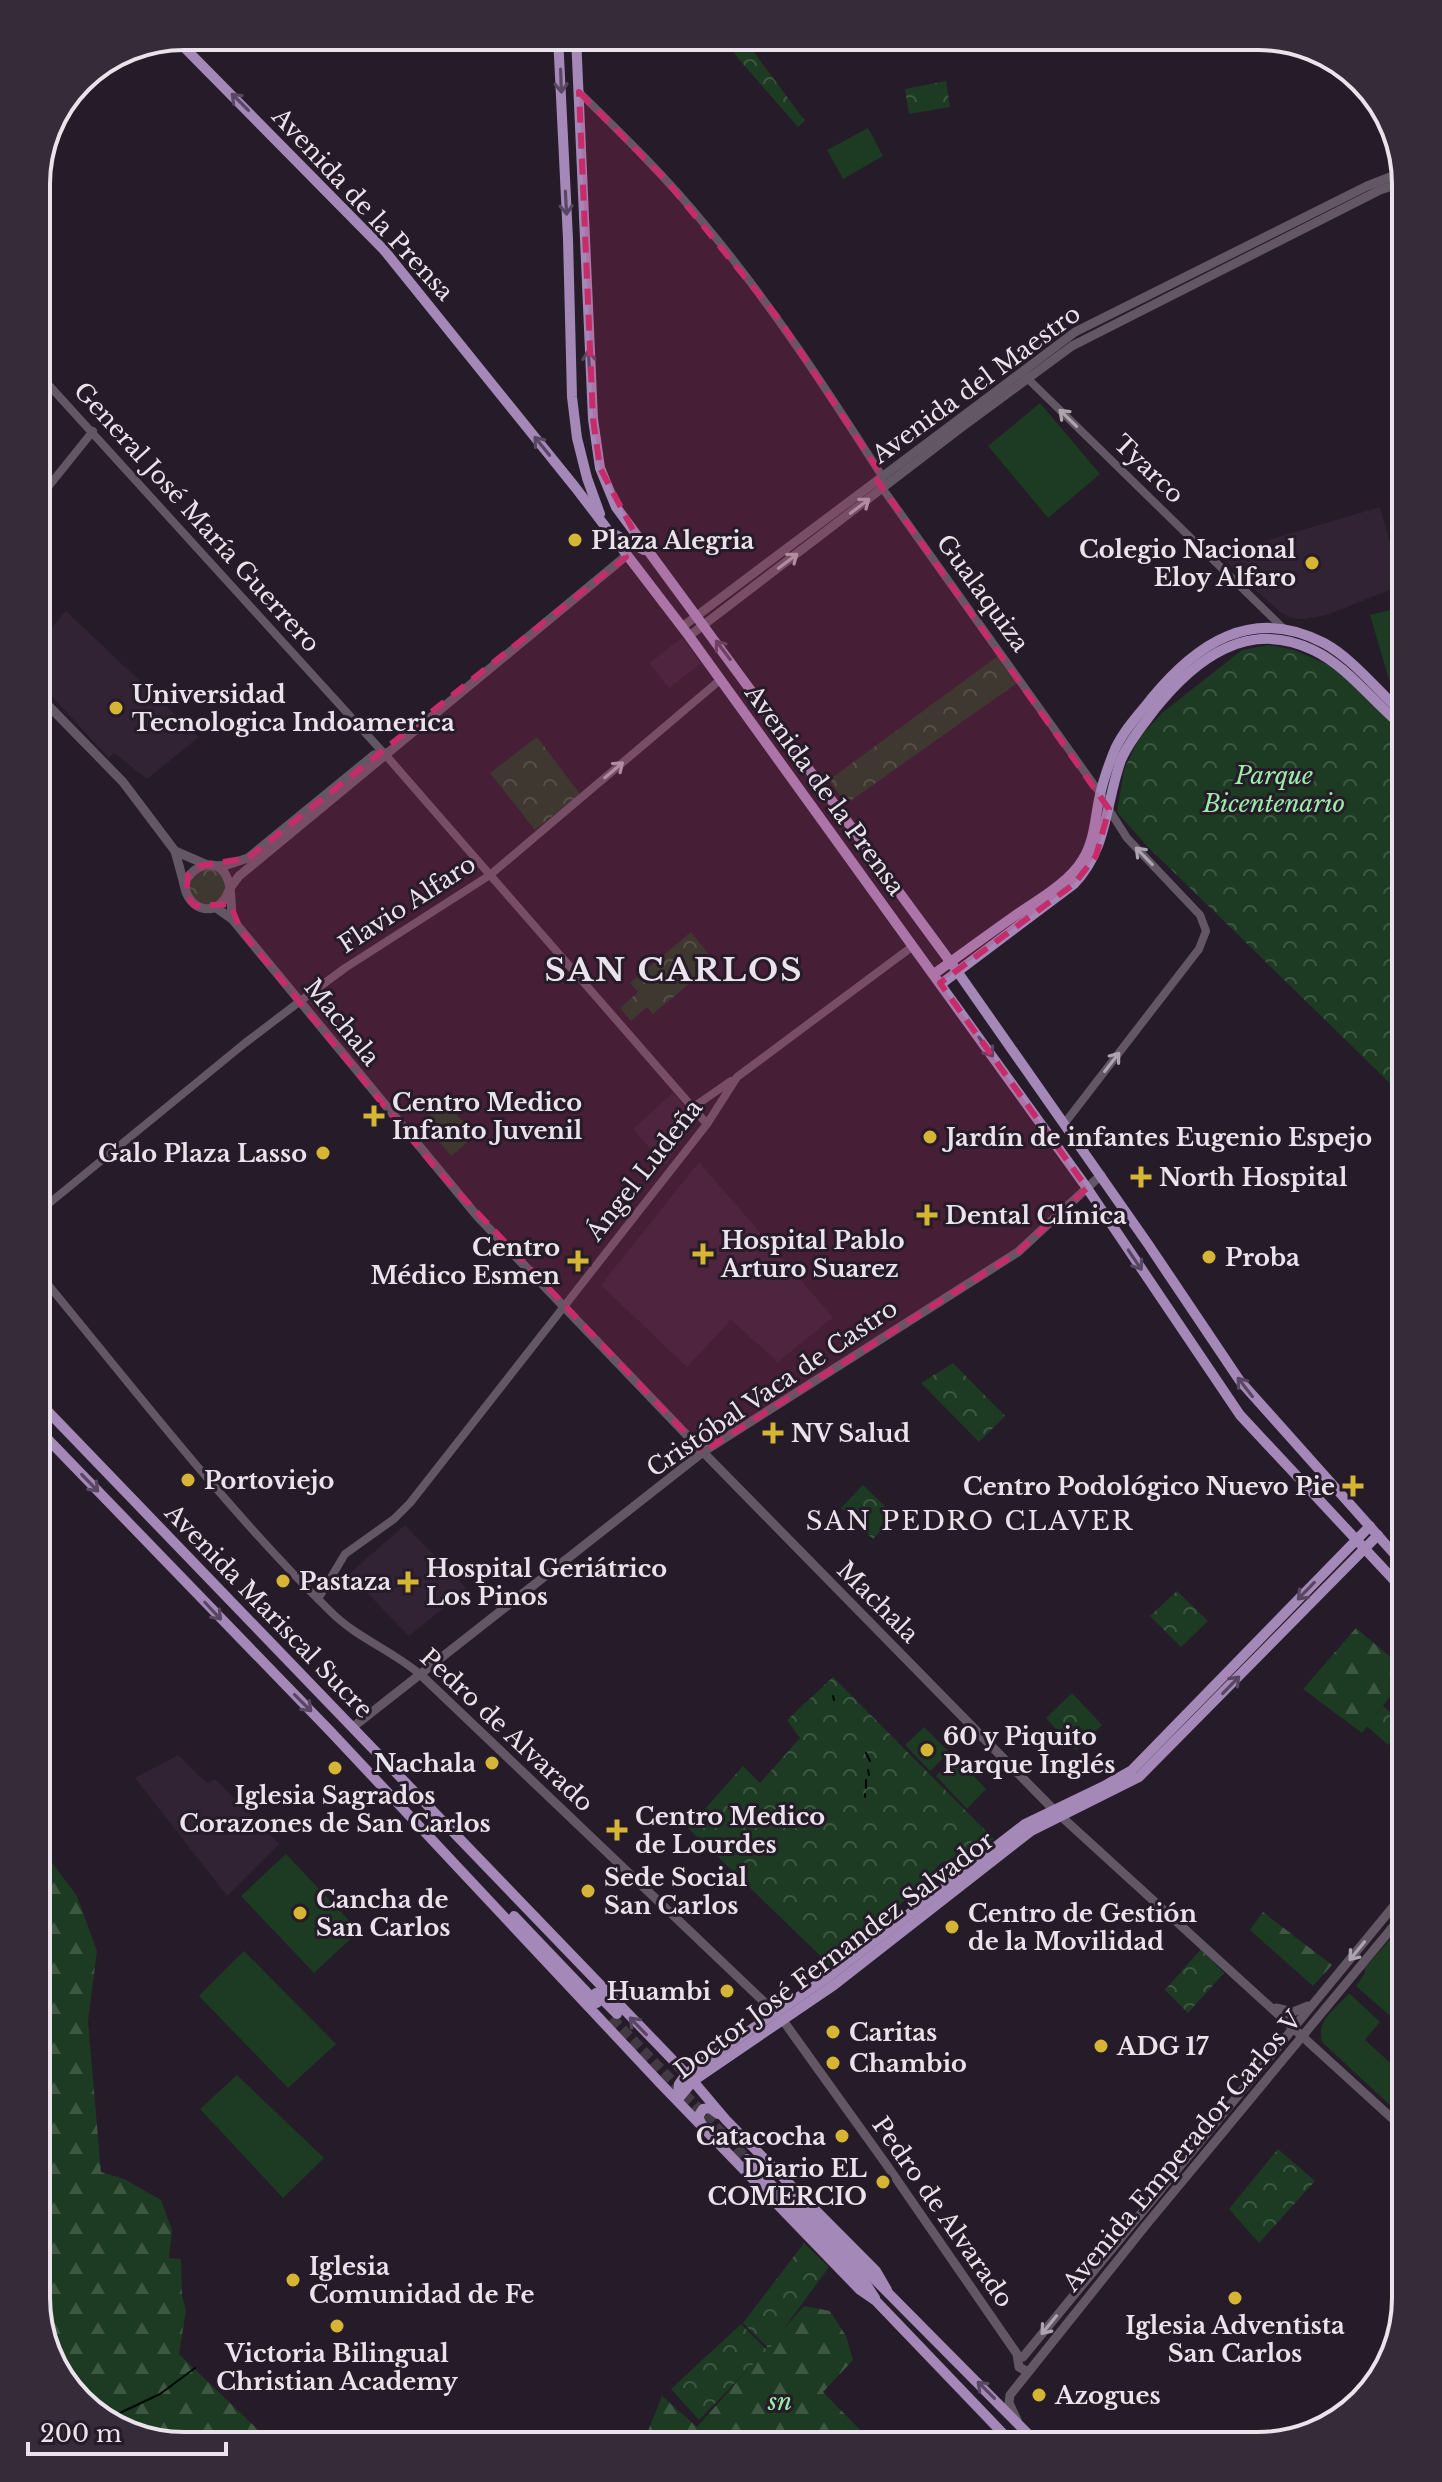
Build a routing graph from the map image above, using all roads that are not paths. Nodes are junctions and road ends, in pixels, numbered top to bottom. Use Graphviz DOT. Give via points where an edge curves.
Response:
graph roads {
  1 [pos="187,50"];
  2 [pos="559,50"];
  3 [pos="577,50"];
  4 [pos="579,92"];
  5 [pos="1391,175"];
  6 [pos="1392,186"];
  7 [pos="1287,232"];
  8 [pos="1024,374"];
  9 [pos="50,386"];
  10 [pos="93,431"];
  11 [pos="882,476"];
  12 [pos="587,478"];
  13 [pos="50,485"];
  14 [pos="575,487"];
  15 [pos="883,489"];
  16 [pos="607,530"];
  17 [pos="619,541"];
  18 [pos="626,556"];
  19 [pos="651,556"];
  20 [pos="700,620"];
  21 [pos="682,627"];
  22 [pos="1284,629"];
  23 [pos="689,636"];
  24 [pos="1359,678"];
  25 [pos="720,680"];
  26 [pos="1392,705"];
  27 [pos="50,707"];
  28 [pos="1392,714"];
  29 [pos="385,753"];
  30 [pos="1119,753"];
  31 [pos="1100,792"];
  32 [pos="1109,809"];
  33 [pos="175,851"];
  34 [pos="211,865"];
  35 [pos="490,875"];
  36 [pos="184,884"];
  37 [pos="229,890"];
  38 [pos="215,907"];
  39 [pos="232,919"];
  40 [pos="913,946"];
  41 [pos="953,967"];
  42 [pos="938,979"];
  43 [pos="300,1001"];
  44 [pos="737,1077"];
  45 [pos="692,1108"];
  46 [pos="707,1124"];
  47 [pos="1064,1124"];
  48 [pos="1101,1175"];
  49 [pos="1087,1188"];
  50 [pos="50,1203"];
  51 [pos="50,1287"];
  52 [pos="564,1304"];
  53 [pos="50,1413"];
  54 [pos="50,1442"];
  55 [pos="703,1452"];
  56 [pos="1374,1531"];
  57 [pos="1357,1539"];
  58 [pos="1365,1547"];
  59 [pos="1392,1551"];
  60 [pos="1392,1577"];
  61 [pos="318,1599"];
  62 [pos="245,1617"];
  63 [pos="231,1630"];
  64 [pos="421,1675"];
  65 [pos="353,1727"];
  66 [pos="1053,1809"];
  67 [pos="1062,1817"];
  68 [pos="471,1852"];
  69 [pos="459,1867"];
  70 [pos="1392,1908"];
  71 [pos="1392,1928"];
  72 [pos="1314,2003"];
  73 [pos="1269,2005"];
  74 [pos="779,2016"];
  75 [pos="1319,2017"];
  76 [pos="1294,2027"];
  77 [pos="1304,2036"];
  78 [pos="1277,2048"];
  79 [pos="1320,2051"];
  80 [pos="663,2052"];
  81 [pos="640,2061"];
  82 [pos="690,2078"];
  83 [pos="677,2100"];
  84 [pos="1392,2118"];
  85 [pos="726,2120"];
  86 [pos="702,2126"];
  87 [pos="887,2290"];
  88 [pos="876,2301"];
  89 [pos="1020,2356"];
  90 [pos="1030,2370"];
  91 [pos="1018,2423"];
  92 [pos="1002,2432"];
  93 [pos="1027,2432"];
  14 -- 1 [label="main road, Avenida de la Prensa, one-way" via="384,250"];
  2 -- 12 [label="main road, one-way" via="572,397"];
  3 -- 4 [label="main road, Avenida de la Prensa"];
  4 -- 11 [label="street" via="666,180 750,282"];
  19 -- 4 [label="main road, Avenida de la Prensa, one-way" via="610,495 600,468 582,218"];
  5 -- 7 [label="main road, Avenida del Maestro"];
  6 -- 7 [label="main road, Avenida del Maestro"];
  7 -- 8 [label="main road, Avenida del Maestro" via="1075,332"];
  8 -- 11 [label="main road, Avenida del Maestro"];
  8 -- 15 [label="main road, Avenida del Maestro"];
  22 -- 8 [label="street, Tyarco, one-way"];
  9 -- 10 [label="street, General José María Guerrero"];
  10 -- 13 [label="street"];
  10 -- 29 [label="street, General José María Guerrero"];
  11 -- 15 [label="street"];
  11 -- 20 [label="main road, Avenida del Maestro"];
  12 -- 14 [label="main road"];
  12 -- 16 [label="main road"];
  14 -- 16 [label="main road, Avenida de la Prensa"];
  20 -- 15 [label="main road, Avenida del Maestro, one-way"];
  15 -- 31 [label="street, Gualaquiza"];
  16 -- 17 [label="main road, Avenida de la Prensa"];
  17 -- 18 [label="main road, Avenida de la Prensa"];
  17 -- 19 [label="main road"];
  18 -- 21 [label="main road, Avenida de la Prensa"];
  18 -- 29 [label="main road"];
  19 -- 20 [label="main road, Avenida de la Prensa"];
  20 -- 21 [label="main road, Avenida del Maestro"];
  20 -- 23 [label="main road, Avenida del Maestro"];
  41 -- 20 [label="main road, Avenida de la Prensa, one-way"];
  21 -- 23 [label="main road, Avenida de la Prensa"];
  22 -- 24 [label="main road" via="1327,645"];
  22 -- 30 [label="main road" via="1238,633 1193,655 1130,724"];
  23 -- 25 [label="main road, Avenida de la Prensa"];
  24 -- 26 [label="main road"];
  24 -- 28 [label="main road"];
  24 -- 30 [label="main road" via="1295,643 1241,642 1211,654 1187,673"];
  35 -- 25 [label="street, Flavio Alfaro, one-way"];
  25 -- 40 [label="main road, Avenida de la Prensa"];
  27 -- 33 [label="main road" via="123,782"];
  29 -- 34 [label="main road" via="374,755 248,858"];
  29 -- 35 [label="street, General José María Guerrero"];
  29 -- 37 [label="main road"];
  30 -- 31 [label="main road"];
  30 -- 32 [label="main road"];
  31 -- 32 [label="street, Gualaquiza"];
  31 -- 41 [label="main road" via="1082,861"];
  32 -- 41 [label="main road" via="1096,856 1085,873"];
  47 -- 32 [label="street, Gualaquiza, one-way" via="1199,949 1206,931 1200,915 1127,838"];
  33 -- 34 [label="main road"];
  33 -- 36 [label="main road"];
  34 -- 36 [label="main road" via="193,869"];
  34 -- 37 [label="main road" via="225,873"];
  35 -- 43 [label="street, Flavio Alfaro"];
  35 -- 45 [label="street, General José María Guerrero"];
  36 -- 38 [label="main road" via="195,906"];
  37 -- 38 [label="main road"];
  37 -- 39 [label="main road"];
  38 -- 39 [label="main road, Machala"];
  39 -- 43 [label="main road, Machala"];
  40 -- 42 [label="main road, Avenida de la Prensa"];
  40 -- 44 [label="street, Ángel Ludeña"];
  41 -- 42 [label="main road"];
  41 -- 47 [label="main road, Avenida de la Prensa"];
  42 -- 49 [label="main road, Avenida de la Prensa, one-way"];
  43 -- 50 [label="street, Flavio Alfaro"];
  43 -- 52 [label="main road, Machala" via="477,1216"];
  44 -- 45 [label="street"];
  44 -- 46 [label="street, Ángel Ludeña"];
  45 -- 46 [label="street, General José María Guerrero"];
  46 -- 52 [label="street, Ángel Ludeña"];
  47 -- 48 [label="main road, Avenida de la Prensa"];
  48 -- 49 [label="main road, Cristóbal Vaca de Castro"];
  56 -- 48 [label="main road, Avenida de la Prensa, one-way" via="1240,1381"];
  49 -- 55 [label="main road, Cristóbal Vaca de Castro" via="1018,1252"];
  49 -- 57 [label="main road, Avenida de la Prensa, one-way" via="1240,1415"];
  51 -- 61 [label="street, Pedro de Alvarado" via="211,1484"];
  52 -- 55 [label="main road, Machala"];
  52 -- 61 [label="street, Ángel Ludeña" via="410,1503 345,1554"];
  53 -- 62 [label="main road, Avenida Mariscal Sucre"];
  54 -- 63 [label="main road, Avenida Mariscal Sucre, one-way"];
  55 -- 64 [label="main road, Cristóbal Vaca de Castro"];
  55 -- 66 [label="main road, Machala"];
  56 -- 57 [label="main road, Doctor José Fernandez Salvador"];
  56 -- 58 [label="main road, Doctor José Fernandez Salvador"];
  56 -- 59 [label="main road, Avenida de la Prensa"];
  57 -- 58 [label="main road, Avenida de la Prensa"];
  57 -- 66 [label="main road, Doctor José Fernandez Salvador, one-way" via="1141,1763"];
  58 -- 60 [label="main road, Avenida de la Prensa"];
  67 -- 58 [label="main road, Doctor José Fernandez Salvador, one-way" via="1148,1769"];
  61 -- 64 [label="street, Pedro de Alvarado" via="348,1627"];
  62 -- 63 [label="main road"];
  62 -- 65 [label="main road, Avenida Mariscal Sucre"];
  63 -- 69 [label="main road, Avenida Mariscal Sucre, one-way"];
  64 -- 65 [label="main road, Cristóbal Vaca de Castro"];
  64 -- 74 [label="main road, Pedro de Alvarado"];
  65 -- 68 [label="main road, Avenida Mariscal Sucre"];
  66 -- 67 [label="main road, Machala"];
  66 -- 74 [label="main road, Doctor José Fernandez Salvador" via="1025,1824"];
  67 -- 73 [label="main road, Machala"];
  67 -- 74 [label="main road, Doctor José Fernandez Salvador" via="1031,1831 834,1985"];
  68 -- 69 [label="main road, Avenida Mariscal Sucre" via="614,2016"];
  80 -- 68 [label="main road, Avenida Mariscal Sucre, one-way"];
  69 -- 81 [label="main road, Avenida Mariscal Sucre"];
  70 -- 72 [label="main road, Avenida Emperador Carlos V, one-way"];
  71 -- 75 [label="main road, Avenida Emperador Carlos V"];
  72 -- 73 [label="main road" via="1293,2012"];
  72 -- 76 [label="main road, Avenida Emperador Carlos V"];
  73 -- 76 [label="main road, Machala"];
  73 -- 78 [label="main road" via="1281,2025"];
  74 -- 82 [label="main road, Doctor José Fernandez Salvador"];
  74 -- 89 [label="main road, Pedro de Alvarado"];
  75 -- 77 [label="main road, Avenida Emperador Carlos V"];
  75 -- 79 [label="main road" via="1314,2034"];
  76 -- 77 [label="main road, Machala"];
  76 -- 78 [label="main road, Avenida Emperador Carlos V"];
  77 -- 79 [label="main road, Machala"];
  77 -- 90 [label="main road, Avenida Emperador Carlos V"];
  78 -- 89 [label="main road, Avenida Emperador Carlos V, one-way"];
  79 -- 84 [label="main road, Machala"];
  80 -- 81 [label="main road" via="663,2068 654,2071"];
  80 -- 82 [label="main road, Avenida Mariscal Sucre"];
  81 -- 83 [label="main road, Avenida Mariscal Sucre"];
  82 -- 83 [label="main road, Doctor José Fernandez Salvador"];
  82 -- 85 [label="main road, Avenida Mariscal Sucre"];
  83 -- 86 [label="main road, Avenida Mariscal Sucre"];
  85 -- 86 [label="main road" via="706,2108 698,2114"];
  85 -- 87 [label="main road, Avenida Mariscal Sucre" via="876,2271"];
  86 -- 88 [label="main road, Avenida Mariscal Sucre"];
  87 -- 88 [label="main road, Avenida Mariscal Sucre" via="749,2156"];
  91 -- 87 [label="main road, Avenida Mariscal Sucre, one-way"];
  88 -- 92 [label="main road, Avenida Mariscal Sucre"];
  89 -- 90 [label="main road, Pedro de Alvarado" via="1019,2367"];
  90 -- 91 [label="main road, Avenida Emperador Carlos V" via="1008,2399"];
  91 -- 93 [label="main road, Avenida Mariscal Sucre"];
}
